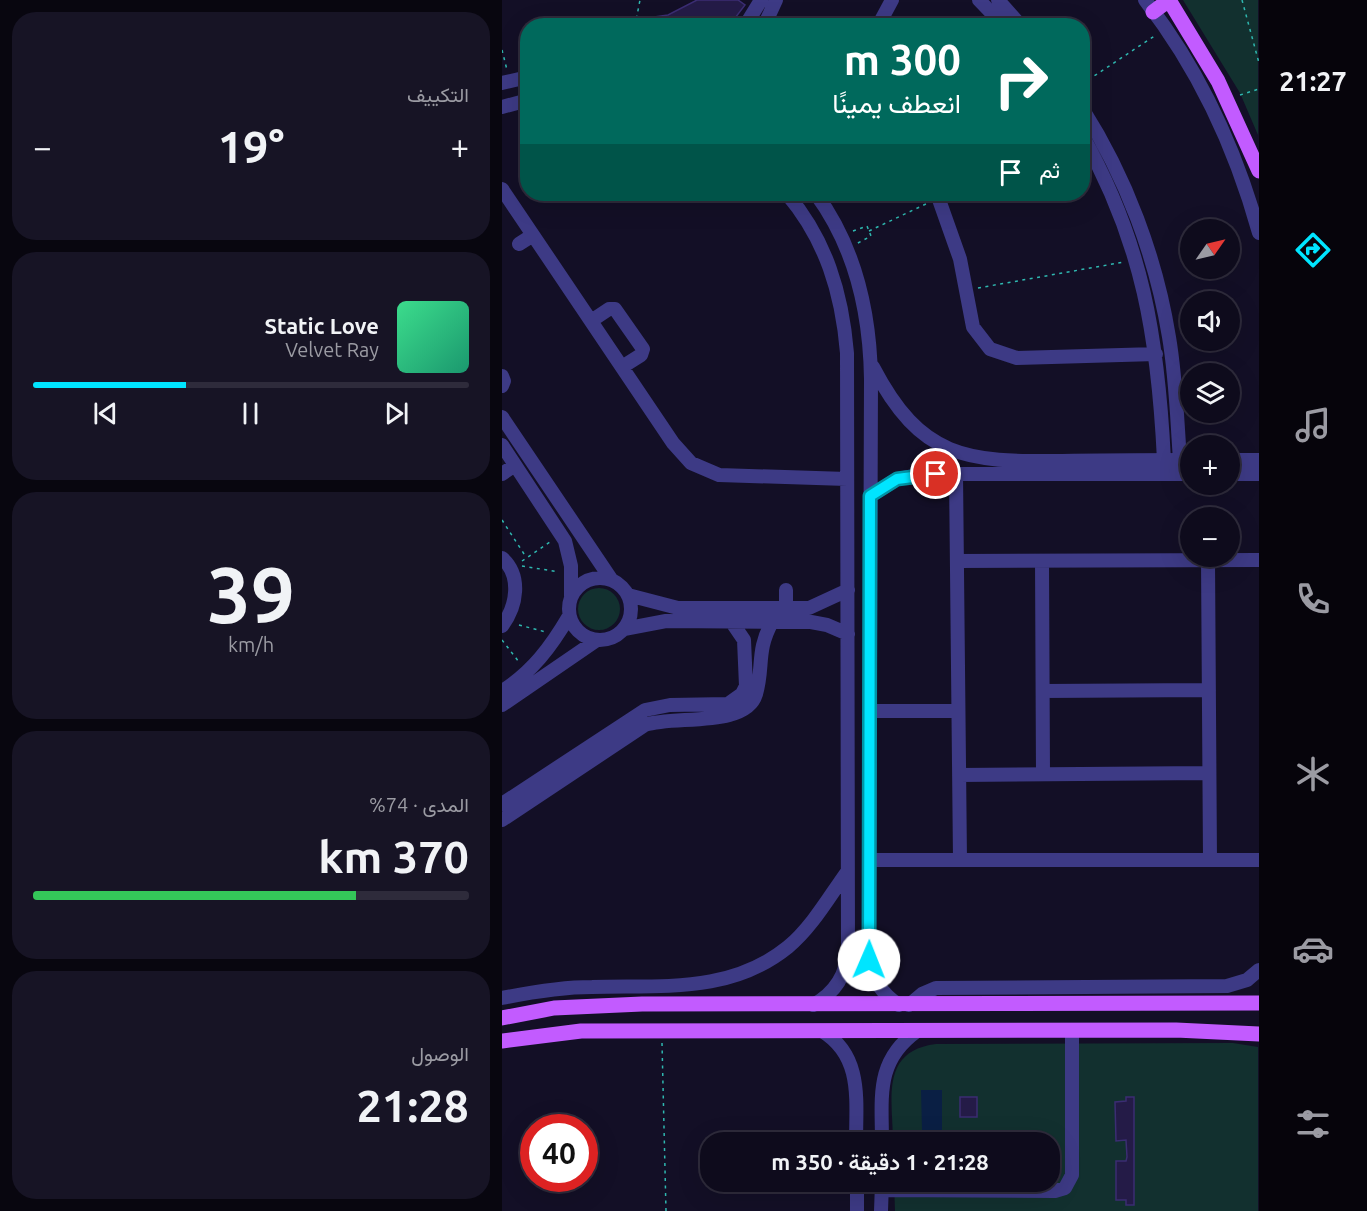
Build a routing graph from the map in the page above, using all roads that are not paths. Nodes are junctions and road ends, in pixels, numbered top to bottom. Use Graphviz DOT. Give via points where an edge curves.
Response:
graph roads {
  1 [pos="762,0"];
  2 [pos="776,0"];
  3 [pos="892,0"];
  4 [pos="979,0"];
  5 [pos="998,0"];
  6 [pos="1169,0"];
  7 [pos="1149,6"];
  8 [pos="750,18"];
  9 [pos="768,18"];
  10 [pos="882,18"];
  11 [pos="996,18"];
  12 [pos="1014,18"];
  13 [pos="520,102"];
  14 [pos="502,107"];
  15 [pos="1090,123"];
  16 [pos="1090,151"];
  17 [pos="1258,171"];
  18 [pos="1123,186"];
  19 [pos="502,189"];
  20 [pos="1110,192"];
  21 [pos="792,201"];
  22 [pos="820,201"];
  23 [pos="940,201"];
  24 [pos="1258,233"];
  25 [pos="533,235"];
  26 [pos="519,244"];
  27 [pos="860,289"];
  28 [pos="840,295"];
  29 [pos="592,321"];
  30 [pos="1156,354"];
  31 [pos="870,363"];
  32 [pos="622,367"];
  33 [pos="502,376"];
  34 [pos="502,386"];
  35 [pos="502,417"];
  36 [pos="1182,435"];
  37 [pos="502,445"];
  38 [pos="1164,460"];
  39 [pos="1180,460"];
  40 [pos="1240,460"];
  41 [pos="1258,460"];
  42 [pos="515,465"];
  43 [pos="502,474"];
  44 [pos="956,474"];
  45 [pos="1180,474"];
  46 [pos="1240,474"];
  47 [pos="1258,474"];
  48 [pos="781,477"];
  49 [pos="847,479"];
  50 [pos="548,486"];
  51 [pos="781,492"];
  52 [pos="535,495"];
  53 [pos="870,496"];
  54 [pos="502,558"];
  55 [pos="1180,560"];
  56 [pos="1240,560"];
  57 [pos="1258,560"];
  58 [pos="956,561"];
  59 [pos="1042,561"];
  60 [pos="1208,567"];
  61 [pos="610,579"];
  62 [pos="786,590"];
  63 [pos="848,590"];
  64 [pos="628,595"];
  65 [pos="571,596"];
  66 [pos="786,608"];
  67 [pos="569,616"];
  68 [pos="731,621"];
  69 [pos="772,622"];
  70 [pos="503,624"];
  71 [pos="624,629"];
  72 [pos="848,634"];
  73 [pos="597,640"];
  74 [pos="848,666"];
  75 [pos="871,667"];
  76 [pos="1209,690"];
  77 [pos="502,691"];
  78 [pos="1043,691"];
  79 [pos="502,705"];
  80 [pos="871,711"];
  81 [pos="958,711"];
  82 [pos="1209,773"];
  83 [pos="959,774"];
  84 [pos="1043,774"];
  85 [pos="502,804"];
  86 [pos="502,820"];
  87 [pos="871,860"];
  88 [pos="960,860"];
  89 [pos="1210,860"];
  90 [pos="1258,860"];
  91 [pos="847,872"];
  92 [pos="848,935"];
  93 [pos="869,936"];
  94 [pos="1258,970"];
  95 [pos="643,988"];
  96 [pos="502,998"];
  97 [pos="1258,1003"];
  98 [pos="642,1004"];
  99 [pos="813,1005"];
  100 [pos="904,1005"];
  101 [pos="985,1005"];
  102 [pos="502,1018"];
  103 [pos="822,1030"];
  104 [pos="918,1031"];
  105 [pos="985,1031"];
  106 [pos="1072,1031"];
  107 [pos="1258,1034"];
  108 [pos="502,1041"];
  109 [pos="856,1132"];
  110 [pos="882,1132"];
  111 [pos="1060,1190"];
  112 [pos="857,1192"];
  113 [pos="882,1192"];
  114 [pos="857,1211"];
  115 [pos="881,1211"];
  1 -- 8 [label="street"];
  2 -- 9 [label="street"];
  3 -- 10 [label="street"];
  4 -- 11 [label="street"];
  5 -- 12 [label="street"];
  6 -- 7 [label="main road"];
  6 -- 17 [label="main road" via="1229,102"];
  7 -- 24 [label="street" via="1189,65 1219,124"];
  13 -- 14 [label="street"];
  15 -- 18 [label="street"];
  16 -- 20 [label="street"];
  18 -- 20 [label="street"];
  18 -- 36 [label="street" via="1151,260 1165,313"];
  19 -- 25 [label="street"];
  20 -- 30 [label="street" via="1136,259"];
  21 -- 28 [label="street" via="821,246"];
  22 -- 27 [label="street" via="844,242"];
  23 -- 30 [label="street" via="960,258 973,327 990,349 1017,358"];
  25 -- 26 [label="street"];
  25 -- 29 [label="street" via="559,281"];
  27 -- 28 [label="street"];
  27 -- 31 [label="street"];
  28 -- 49 [label="street" via="847,353"];
  29 -- 32 [label="street" via="600,345"];
  29 -- 32 [label="street" via="613,308 643,349"];
  30 -- 38 [label="street"];
  31 -- 38 [label="street" via="905,418 932,440 964,455 999,461"];
  31 -- 53 [label="street"];
  32 -- 48 [label="street" via="691,463 719,475"];
  33 -- 34 [label="street"];
  35 -- 50 [label="street"];
  37 -- 42 [label="street"];
  38 -- 39 [label="street"];
  40 -- 41 [label="street"];
  42 -- 43 [label="street"];
  42 -- 52 [label="street"];
  44 -- 45 [label="street"];
  44 -- 53 [label="street" via="910,476 885,485"];
  44 -- 58 [label="street"];
  46 -- 47 [label="street"];
  48 -- 49 [label="street"];
  48 -- 51 [label="street"];
  49 -- 63 [label="street"];
  50 -- 52 [label="street"];
  50 -- 61 [label="street" via="585,529"];
  52 -- 65 [label="street" via="568,549"];
  53 -- 75 [label="street"];
  54 -- 70 [label="street" via="511,568 515,584 514,601"];
  55 -- 59 [label="street"];
  56 -- 57 [label="street"];
  58 -- 59 [label="street"];
  58 -- 81 [label="street"];
  59 -- 78 [label="street"];
  60 -- 76 [label="street"];
  61 -- 64 [label="street"];
  61 -- 65 [label="street" via="587,580"];
  62 -- 66 [label="street"];
  63 -- 66 [label="street" via="818,605"];
  63 -- 72 [label="street"];
  64 -- 66 [label="street" via="678,608"];
  64 -- 71 [label="street" via="631,609"];
  65 -- 67 [label="street"];
  67 -- 73 [label="street" via="579,633"];
  67 -- 77 [label="street" via="528,672"];
  68 -- 69 [label="street"];
  68 -- 71 [label="street" via="666,621"];
  68 -- 85 [label="street" via="744,640 746,662 746,686 735,700 645,710"];
  69 -- 72 [label="street" via="819,623"];
  69 -- 86 [label="street" via="761,646 756,693 747,708 728,717 671,719 645,725"];
  71 -- 73 [label="street" via="612,638"];
  72 -- 74 [label="street"];
  73 -- 79 [label="street"];
  74 -- 75 [label="street"];
  74 -- 91 [label="street"];
  75 -- 80 [label="street"];
  76 -- 78 [label="street"];
  76 -- 82 [label="street"];
  78 -- 84 [label="street"];
  80 -- 81 [label="street"];
  80 -- 87 [label="street"];
  81 -- 83 [label="street"];
  82 -- 84 [label="street"];
  82 -- 89 [label="street"];
  83 -- 84 [label="street"];
  83 -- 88 [label="street"];
  87 -- 88 [label="street"];
  87 -- 93 [label="street"];
  88 -- 89 [label="street"];
  89 -- 90 [label="street"];
  91 -- 92 [label="street"];
  91 -- 95 [label="street" via="797,938 766,963 713,983"];
  92 -- 93 [label="street"];
  92 -- 99 [label="street" via="843,976 833,990"];
  93 -- 100 [label="street" via="873,975 886,995"];
  94 -- 100 [label="street" via="1247,980 1227,986 936,988"];
  95 -- 96 [label="street" via="543,990"];
  95 -- 98 [label="main road"];
  97 -- 101 [label="main road"];
  98 -- 99 [label="main road"];
  98 -- 102 [label="main road" via="554,1008"];
  99 -- 100 [label="main road"];
  100 -- 101 [label="main road"];
  101 -- 105 [label="main road"];
  103 -- 104 [label="main road"];
  103 -- 108 [label="main road" via="559,1032"];
  103 -- 109 [label="street" via="840,1045 852,1065 856,1079"];
  104 -- 105 [label="main road"];
  104 -- 110 [label="street" via="896,1051 884,1075"];
  105 -- 106 [label="main road"];
  106 -- 107 [label="main road"];
  106 -- 111 [label="street" via="1072,1175"];
  112 -- 114 [label="street"];
  113 -- 115 [label="street"];
}
